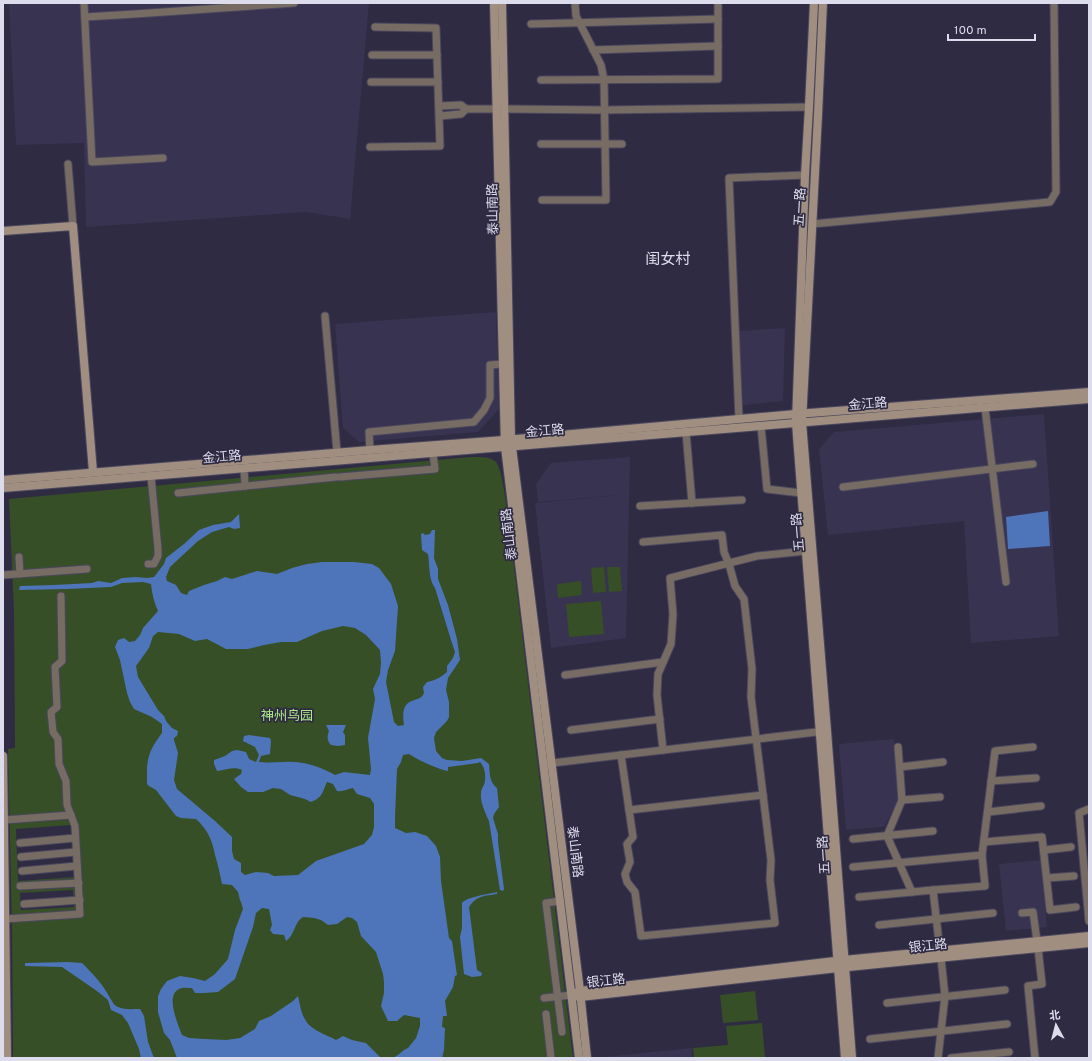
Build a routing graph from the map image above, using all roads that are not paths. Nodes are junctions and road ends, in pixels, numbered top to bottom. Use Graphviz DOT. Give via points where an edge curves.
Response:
graph roads {
  1 [pos="84,3"];
  2 [pos="294,3"];
  3 [pos="494,3"];
  4 [pos="502,3"];
  5 [pos="575,3"];
  6 [pos="718,3"];
  7 [pos="814,3"];
  8 [pos="823,3"];
  9 [pos="1054,3"];
  10 [pos="85,16"];
  11 [pos="718,19"];
  12 [pos="579,23"];
  13 [pos="531,24"];
  14 [pos="375,27"];
  15 [pos="718,46"];
  16 [pos="593,50"];
  17 [pos="372,55"];
  18 [pos="438,55"];
  19 [pos="540,80"];
  20 [pos="604,80"];
  21 [pos="371,82"];
  22 [pos="438,82"];
  23 [pos="439,106"];
  24 [pos="466,109"];
  25 [pos="500,109"];
  26 [pos="604,110"];
  27 [pos="809,111"];
  28 [pos="818,115"];
  29 [pos="440,116"];
  30 [pos="541,144"];
  31 [pos="605,144"];
  32 [pos="622,144"];
  33 [pos="370,147"];
  34 [pos="163,158"];
  35 [pos="68,164"];
  36 [pos="805,175"];
  37 [pos="542,200"];
  38 [pos="812,224"];
  39 [pos="73,226"];
  40 [pos="3,231"];
  41 [pos="325,316"];
  42 [pos="505,335"];
  43 [pos="502,364"];
  44 [pos="1089,392"];
  45 [pos="1089,399"];
  46 [pos="984,408"];
  47 [pos="799,418"];
  48 [pos="739,419"];
  49 [pos="761,426"];
  50 [pos="644,431"];
  51 [pos="686,432"];
  52 [pos="508,443"];
  53 [pos="370,450"];
  54 [pos="337,452"];
  55 [pos="433,454"];
  56 [pos="371,458"];
  57 [pos="244,464"];
  58 [pos="1033,464"];
  59 [pos="992,469"];
  60 [pos="93,472"];
  61 [pos="151,476"];
  62 [pos="3,480"];
  63 [pos="245,486"];
  64 [pos="843,487"];
  65 [pos="3,488"];
  66 [pos="178,492"];
  67 [pos="801,493"];
  68 [pos="742,500"];
  69 [pos="692,503"];
  70 [pos="640,506"];
  71 [pos="643,542"];
  72 [pos="806,552"];
  73 [pos="19,557"];
  74 [pos="729,563"];
  75 [pos="148,564"];
  76 [pos="87,569"];
  77 [pos="20,574"];
  78 [pos="3,575"];
  79 [pos="1006,582"];
  80 [pos="62,596"];
  81 [pos="663,662"];
  82 [pos="565,675"];
  83 [pos="660,719"];
  84 [pos="571,730"];
  85 [pos="824,731"];
  86 [pos="757,739"];
  87 [pos="898,747"];
  88 [pos="1033,747"];
  89 [pos="663,750"];
  90 [pos="622,755"];
  91 [pos="3,756"];
  92 [pos="943,762"];
  93 [pos="547,764"];
  94 [pos="900,767"];
  95 [pos="1036,778"];
  96 [pos="991,782"];
  97 [pos="763,795"];
  98 [pos="940,796"];
  99 [pos="4,798"];
  100 [pos="902,800"];
  101 [pos="1041,806"];
  102 [pos="1089,809"];
  103 [pos="629,810"];
  104 [pos="988,812"];
  105 [pos="71,815"];
  106 [pos="4,820"];
  107 [pos="933,831"];
  108 [pos="887,836"];
  109 [pos="75,838"];
  110 [pos="853,839"];
  111 [pos="984,842"];
  112 [pos="20,843"];
  113 [pos="1071,847"];
  114 [pos="1044,850"];
  115 [pos="76,852"];
  116 [pos="982,855"];
  117 [pos="21,857"];
  118 [pos="899,863"];
  119 [pos="77,866"];
  120 [pos="853,868"];
  121 [pos="22,871"];
  122 [pos="1074,876"];
  123 [pos="1047,878"];
  124 [pos="79,883"];
  125 [pos="20,886"];
  126 [pos="933,890"];
  127 [pos="912,892"];
  128 [pos="860,897"];
  129 [pos="80,900"];
  130 [pos="560,901"];
  131 [pos="24,904"];
  132 [pos="1076,907"];
  133 [pos="993,912"];
  134 [pos="1022,913"];
  135 [pos="5,919"];
  136 [pos="936,919"];
  137 [pos="1089,921"];
  138 [pos="878,925"];
  139 [pos="1089,936"];
  140 [pos="1089,943"];
  141 [pos="1037,945"];
  142 [pos="940,954"];
  143 [pos="841,964"];
  144 [pos="1005,990"];
  145 [pos="577,994"];
  146 [pos="945,996"];
  147 [pos="557,997"];
  148 [pos="544,998"];
  149 [pos="888,1002"];
  150 [pos="546,1014"];
  151 [pos="1007,1024"];
  152 [pos="942,1031"];
  153 [pos="562,1032"];
  154 [pos="870,1039"];
  155 [pos="1009,1052"];
  156 [pos="7,1058"];
  157 [pos="551,1058"];
  158 [pos="580,1058"];
  159 [pos="587,1058"];
  160 [pos="845,1058"];
  161 [pos="852,1058"];
  162 [pos="938,1058"];
  163 [pos="951,1058"];
  164 [pos="1035,1058"];
  1 -- 10 [label="street"];
  2 -- 10 [label="street"];
  3 -- 25 [label="street, 泰山南路"];
  4 -- 25 [label="street, 泰山南路"];
  5 -- 12 [label="street"];
  6 -- 11 [label="street"];
  7 -- 27 [label="street, 五一路"];
  8 -- 28 [label="street, 五一路"];
  9 -- 38 [label="street" via="1056,192 1050,202"];
  10 -- 34 [label="street" via="92,162"];
  11 -- 12 [label="street"];
  11 -- 15 [label="street"];
  12 -- 13 [label="street"];
  12 -- 16 [label="street"];
  14 -- 18 [label="street" via="436,28"];
  15 -- 16 [label="street"];
  15 -- 20 [label="street" via="718,79"];
  16 -- 20 [label="street" via="601,65"];
  17 -- 18 [label="street"];
  18 -- 22 [label="street"];
  19 -- 20 [label="street"];
  20 -- 26 [label="street"];
  21 -- 22 [label="street"];
  22 -- 23 [label="street"];
  23 -- 24 [label="street" via="460,105"];
  23 -- 29 [label="street"];
  24 -- 25 [label="street"];
  24 -- 29 [label="street" via="461,114"];
  25 -- 26 [label="street"];
  25 -- 42 [label="street, 泰山南路"];
  26 -- 27 [label="street"];
  26 -- 31 [label="street"];
  27 -- 28 [label="street"];
  27 -- 36 [label="street, 五一路"];
  28 -- 38 [label="street, 五一路"];
  29 -- 33 [label="street" via="440,146"];
  30 -- 31 [label="street"];
  31 -- 32 [label="street"];
  31 -- 37 [label="street" via="606,200"];
  35 -- 39 [label="street"];
  36 -- 47 [label="street, 五一路"];
  36 -- 48 [label="street" via="729,178"];
  38 -- 47 [label="street, 五一路"];
  39 -- 40 [label="street"];
  39 -- 60 [label="street"];
  41 -- 54 [label="street"];
  42 -- 43 [label="street, 泰山南路"];
  42 -- 52 [label="street, 泰山南路"];
  43 -- 52 [label="street, 泰山南路"];
  43 -- 53 [label="street" via="490,365 490,398 474,422 369,432"];
  44 -- 47 [label="street, 金江路"];
  45 -- 46 [label="street, 金江路"];
  46 -- 47 [label="street, 金江路"];
  46 -- 59 [label="street"];
  47 -- 48 [label="street, 金江路"];
  47 -- 49 [label="street, 金江路"];
  47 -- 67 [label="street, 五一路"];
  47 -- 85 [label="street, 五一路"];
  48 -- 50 [label="street, 金江路"];
  49 -- 51 [label="street, 金江路"];
  49 -- 67 [label="street" via="767,489"];
  50 -- 51 [label="street, 金江路"];
  50 -- 52 [label="street, 金江路"];
  51 -- 69 [label="street"];
  52 -- 53 [label="street, 金江路"];
  52 -- 55 [label="street, 金江路"];
  52 -- 93 [label="street, 泰山南路"];
  53 -- 54 [label="street, 金江路"];
  53 -- 56 [label="street"];
  54 -- 57 [label="street, 金江路"];
  55 -- 56 [label="street, 金江路"];
  55 -- 63 [label="street" via="435,469"];
  56 -- 57 [label="street, 金江路"];
  57 -- 60 [label="street, 金江路"];
  57 -- 61 [label="street, 金江路"];
  57 -- 63 [label="street"];
  58 -- 59 [label="street"];
  59 -- 64 [label="street"];
  59 -- 79 [label="street"];
  60 -- 62 [label="street, 金江路"];
  61 -- 65 [label="street, 金江路"];
  61 -- 75 [label="street" via="158,556 154,564"];
  63 -- 66 [label="street"];
  67 -- 72 [label="street, 五一路"];
  68 -- 69 [label="street"];
  69 -- 70 [label="street"];
  71 -- 74 [label="street" via="722,535 724,552"];
  72 -- 74 [label="street" via="757,556"];
  72 -- 85 [label="street, 五一路"];
  73 -- 77 [label="street"];
  74 -- 81 [label="street" via="670,578 673,614 671,644"];
  74 -- 86 [label="street" via="736,586 744,599 752,669 751,697"];
  76 -- 77 [label="street"];
  77 -- 78 [label="street"];
  80 -- 105 [label="street" via="62,661 55,667 57,706 51,712 52,732 58,739 59,764 66,781 67,805"];
  81 -- 82 [label="street"];
  81 -- 83 [label="street" via="658,674"];
  83 -- 84 [label="street"];
  83 -- 89 [label="street"];
  85 -- 86 [label="street"];
  85 -- 143 [label="street, 五一路"];
  86 -- 89 [label="street"];
  86 -- 97 [label="street"];
  87 -- 94 [label="street"];
  88 -- 96 [label="street" via="995,751"];
  89 -- 90 [label="street"];
  90 -- 93 [label="street"];
  90 -- 103 [label="street"];
  91 -- 99 [label="street"];
  92 -- 94 [label="street"];
  93 -- 130 [label="street, 泰山南路"];
  93 -- 145 [label="street, 泰山南路"];
  94 -- 100 [label="street"];
  95 -- 96 [label="street"];
  96 -- 104 [label="street"];
  97 -- 103 [label="street"];
  97 -- 103 [label="street" via="775,923 641,936 635,892 627,882 625,874 630,862 627,844 633,837"];
  98 -- 100 [label="street"];
  99 -- 106 [label="street"];
  100 -- 108 [label="street"];
  101 -- 104 [label="street"];
  102 -- 137 [label="street" via="1078,813"];
  104 -- 111 [label="street"];
  105 -- 106 [label="street"];
  105 -- 109 [label="street" via="75,826"];
  106 -- 135 [label="street"];
  107 -- 108 [label="street"];
  108 -- 110 [label="street"];
  108 -- 118 [label="street"];
  109 -- 112 [label="street"];
  109 -- 115 [label="street"];
  111 -- 114 [label="street" via="1042,837"];
  111 -- 116 [label="street"];
  113 -- 114 [label="street"];
  114 -- 123 [label="street"];
  115 -- 117 [label="street"];
  115 -- 119 [label="street"];
  116 -- 118 [label="street"];
  116 -- 126 [label="street" via="985,886"];
  118 -- 120 [label="street"];
  118 -- 127 [label="street"];
  119 -- 121 [label="street"];
  119 -- 124 [label="street"];
  122 -- 123 [label="street"];
  123 -- 132 [label="street" via="1050,910"];
  124 -- 125 [label="street"];
  124 -- 129 [label="street"];
  126 -- 127 [label="street"];
  126 -- 136 [label="street"];
  127 -- 128 [label="street"];
  129 -- 131 [label="street"];
  129 -- 135 [label="street" via="80,914"];
  130 -- 145 [label="street, 泰山南路"];
  130 -- 147 [label="street" via="546,903"];
  133 -- 136 [label="street"];
  134 -- 141 [label="street" via="1033,912"];
  135 -- 156 [label="street"];
  136 -- 138 [label="street"];
  136 -- 142 [label="street"];
  139 -- 141 [label="street, 银江路"];
  140 -- 141 [label="street, 银江路"];
  141 -- 142 [label="street, 银江路"];
  141 -- 164 [label="street" via="1042,984 1028,986"];
  142 -- 143 [label="street, 银江路"];
  142 -- 146 [label="street"];
  143 -- 145 [label="street, 银江路"];
  143 -- 160 [label="street, 五一路"];
  143 -- 161 [label="street, 五一路"];
  144 -- 146 [label="street"];
  145 -- 147 [label="street"];
  145 -- 158 [label="street, 泰山南路"];
  145 -- 159 [label="street, 泰山南路"];
  146 -- 149 [label="street"];
  146 -- 152 [label="street"];
  147 -- 148 [label="street"];
  147 -- 153 [label="street"];
  150 -- 157 [label="street"];
  151 -- 152 [label="street"];
  152 -- 154 [label="street"];
  152 -- 162 [label="street"];
  155 -- 163 [label="street"];
}
